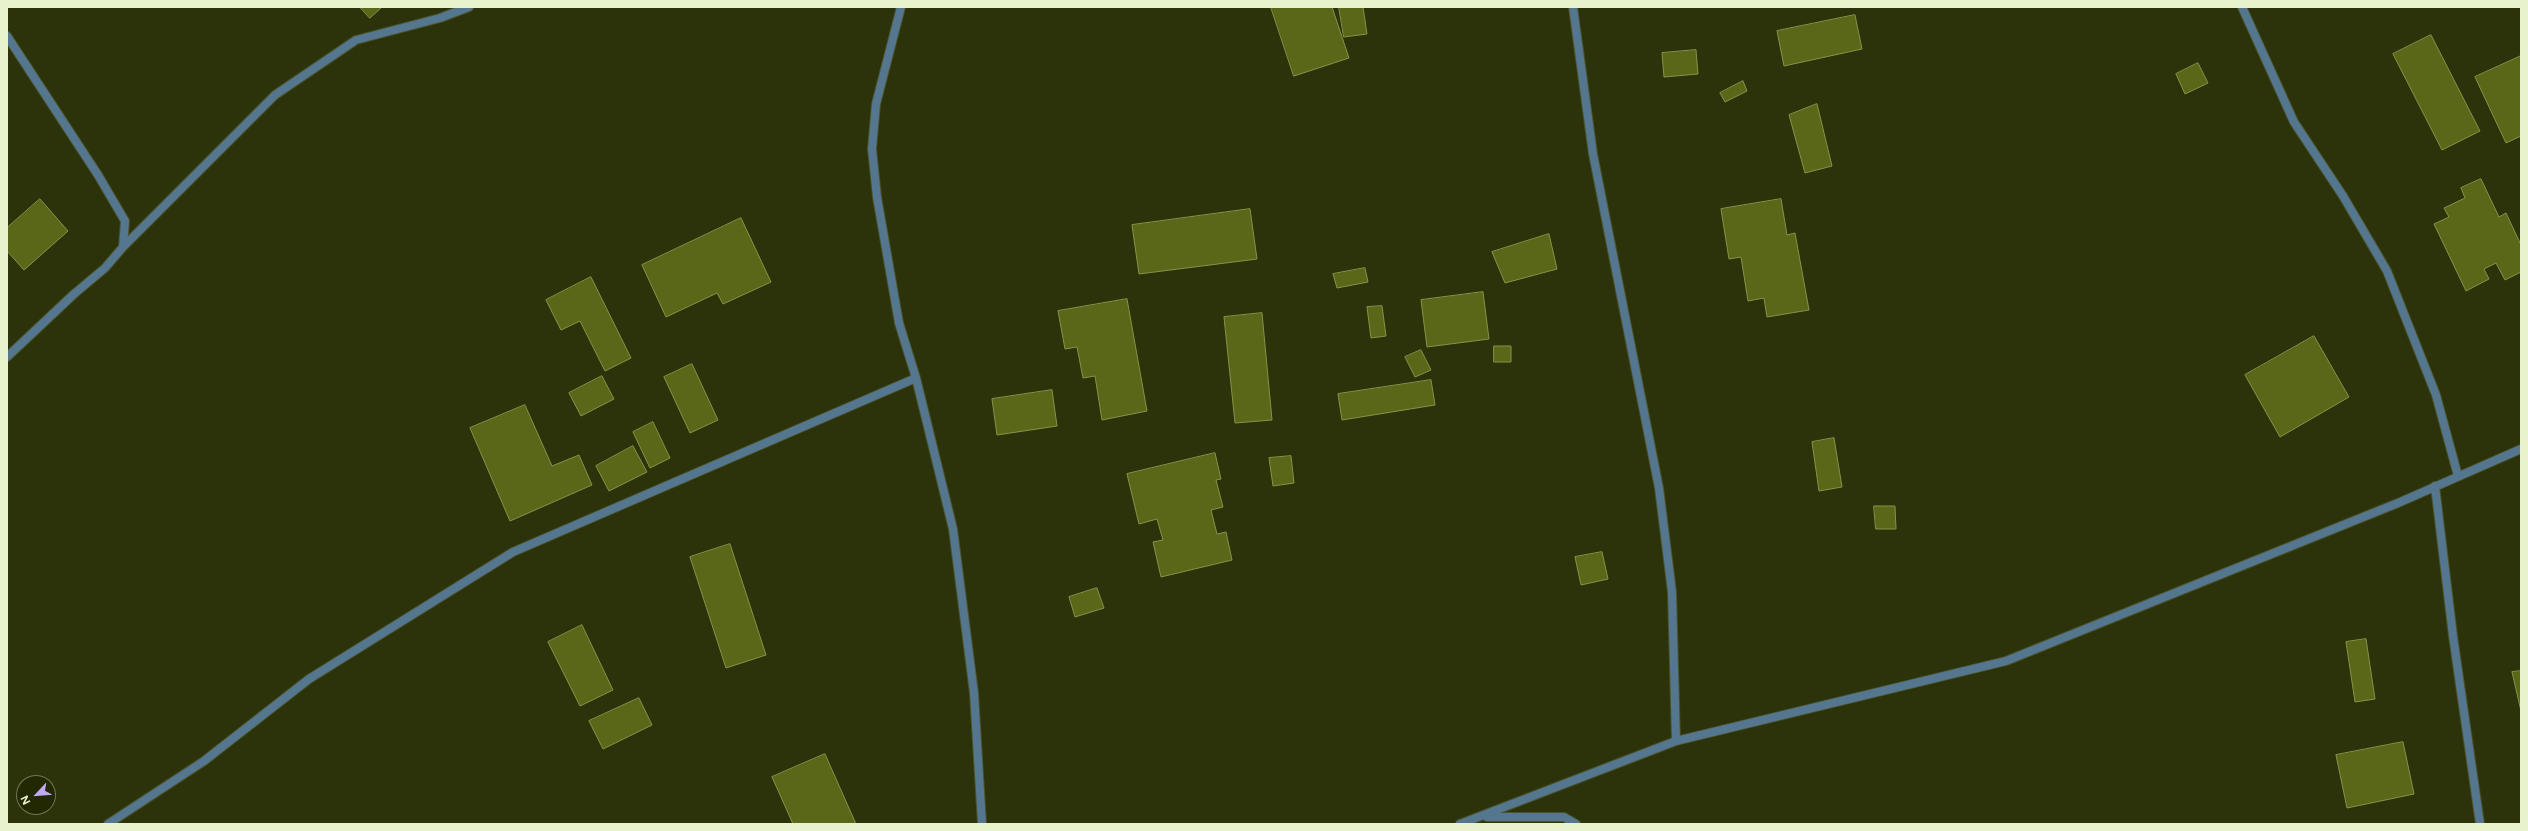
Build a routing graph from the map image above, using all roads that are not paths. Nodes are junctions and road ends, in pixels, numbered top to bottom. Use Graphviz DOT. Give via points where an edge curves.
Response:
graph roads {
  1 [pos="469,7"];
  2 [pos="901,7"];
  3 [pos="1573,7"];
  4 [pos="2242,7"];
  5 [pos="7,36"];
  6 [pos="124,247"];
  7 [pos="7,357"];
  8 [pos="916,378"];
  9 [pos="2521,449"];
  10 [pos="2458,476"];
  11 [pos="2435,486"];
  12 [pos="1676,741"];
  13 [pos="1482,817"];
  14 [pos="108,824"];
  15 [pos="982,824"];
  16 [pos="1460,824"];
  17 [pos="1576,824"];
  18 [pos="2480,824"];
  1 -- 6 [label="street" via="440,18 356,40 275,95"];
  2 -- 8 [label="street" via="876,104 872,149 877,197 899,323"];
  3 -- 12 [label="street" via="1593,154 1659,488 1672,592"];
  4 -- 10 [label="street" via="2294,122 2343,196 2387,271 2436,395"];
  5 -- 6 [label="street" via="125,221"];
  6 -- 7 [label="street" via="105,268"];
  8 -- 14 [label="street" via="513,552 309,679 204,761"];
  8 -- 15 [label="street" via="953,530 974,693"];
  9 -- 10 [label="street"];
  10 -- 11 [label="street"];
  11 -- 12 [label="street" via="2006,661"];
  11 -- 18 [label="street"];
  12 -- 13 [label="street"];
  13 -- 16 [label="street"];
  13 -- 17 [label="street" via="1564,817"];
}
